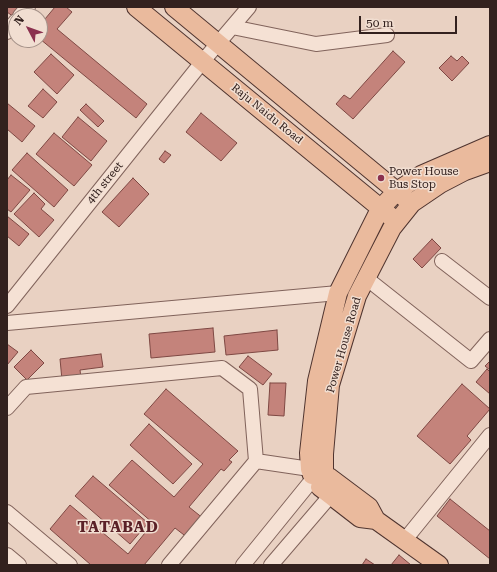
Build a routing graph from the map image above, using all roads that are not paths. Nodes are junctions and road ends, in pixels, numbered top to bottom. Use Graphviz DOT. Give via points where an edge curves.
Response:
graph roads {
  1 [pos="136,7"];
  2 [pos="174,7"];
  3 [pos="249,7"];
  4 [pos="232,27"];
  5 [pos="387,35"];
  6 [pos="219,42"];
  7 [pos="203,62"];
  8 [pos="490,145"];
  9 [pos="490,162"];
  10 [pos="397,191"];
  11 [pos="412,203"];
  12 [pos="380,209"];
  13 [pos="397,222"];
  14 [pos="442,261"];
  15 [pos="366,278"];
  16 [pos="338,292"];
  17 [pos="490,298"];
  18 [pos="7,306"];
  19 [pos="7,323"];
  20 [pos="490,339"];
  21 [pos="7,408"];
  22 [pos="490,435"];
  23 [pos="256,461"];
  24 [pos="322,481"];
  25 [pos="7,512"];
  26 [pos="404,541"];
  27 [pos="263,547"];
  28 [pos="7,555"];
  29 [pos="19,565"];
  30 [pos="70,565"];
  31 [pos="169,565"];
  32 [pos="243,565"];
  33 [pos="254,565"];
  34 [pos="271,565"];
  35 [pos="438,565"];
  1 -- 7 [label="main road, Raju Naidu Road"];
  2 -- 6 [label="main road"];
  3 -- 4 [label="street"];
  4 -- 5 [label="street" via="316,44"];
  4 -- 6 [label="street"];
  6 -- 7 [label="street, 4th street"];
  6 -- 10 [label="main road"];
  7 -- 12 [label="main road, Raju Naidu Road"];
  7 -- 18 [label="street, 4th street"];
  8 -- 10 [label="main road" via="421,175"];
  9 -- 11 [label="main road, Power House Road" via="440,184"];
  10 -- 11 [label="main road"];
  10 -- 12 [label="main road"];
  11 -- 13 [label="main road, Power House Road"];
  12 -- 13 [label="main road, Raju Naidu Road"];
  12 -- 16 [label="main road"];
  13 -- 15 [label="main road, Power House Road"];
  14 -- 17 [label="street"];
  15 -- 20 [label="street" via="471,361"];
  15 -- 24 [label="main road, Power House Road" via="357,296 330,385"];
  16 -- 19 [label="street"];
  16 -- 24 [label="main road" via="317,381 309,453"];
  21 -- 23 [label="street" via="26,387 222,368 250,390"];
  22 -- 26 [label="street"];
  23 -- 24 [label="street"];
  23 -- 31 [label="street"];
  24 -- 26 [label="main road" via="369,507 376,520"];
  24 -- 27 [label="street"];
  24 -- 34 [label="street"];
  25 -- 30 [label="street"];
  26 -- 35 [label="main road"];
  27 -- 32 [label="street"];
  27 -- 33 [label="street"];
  28 -- 29 [label="street"];
}
